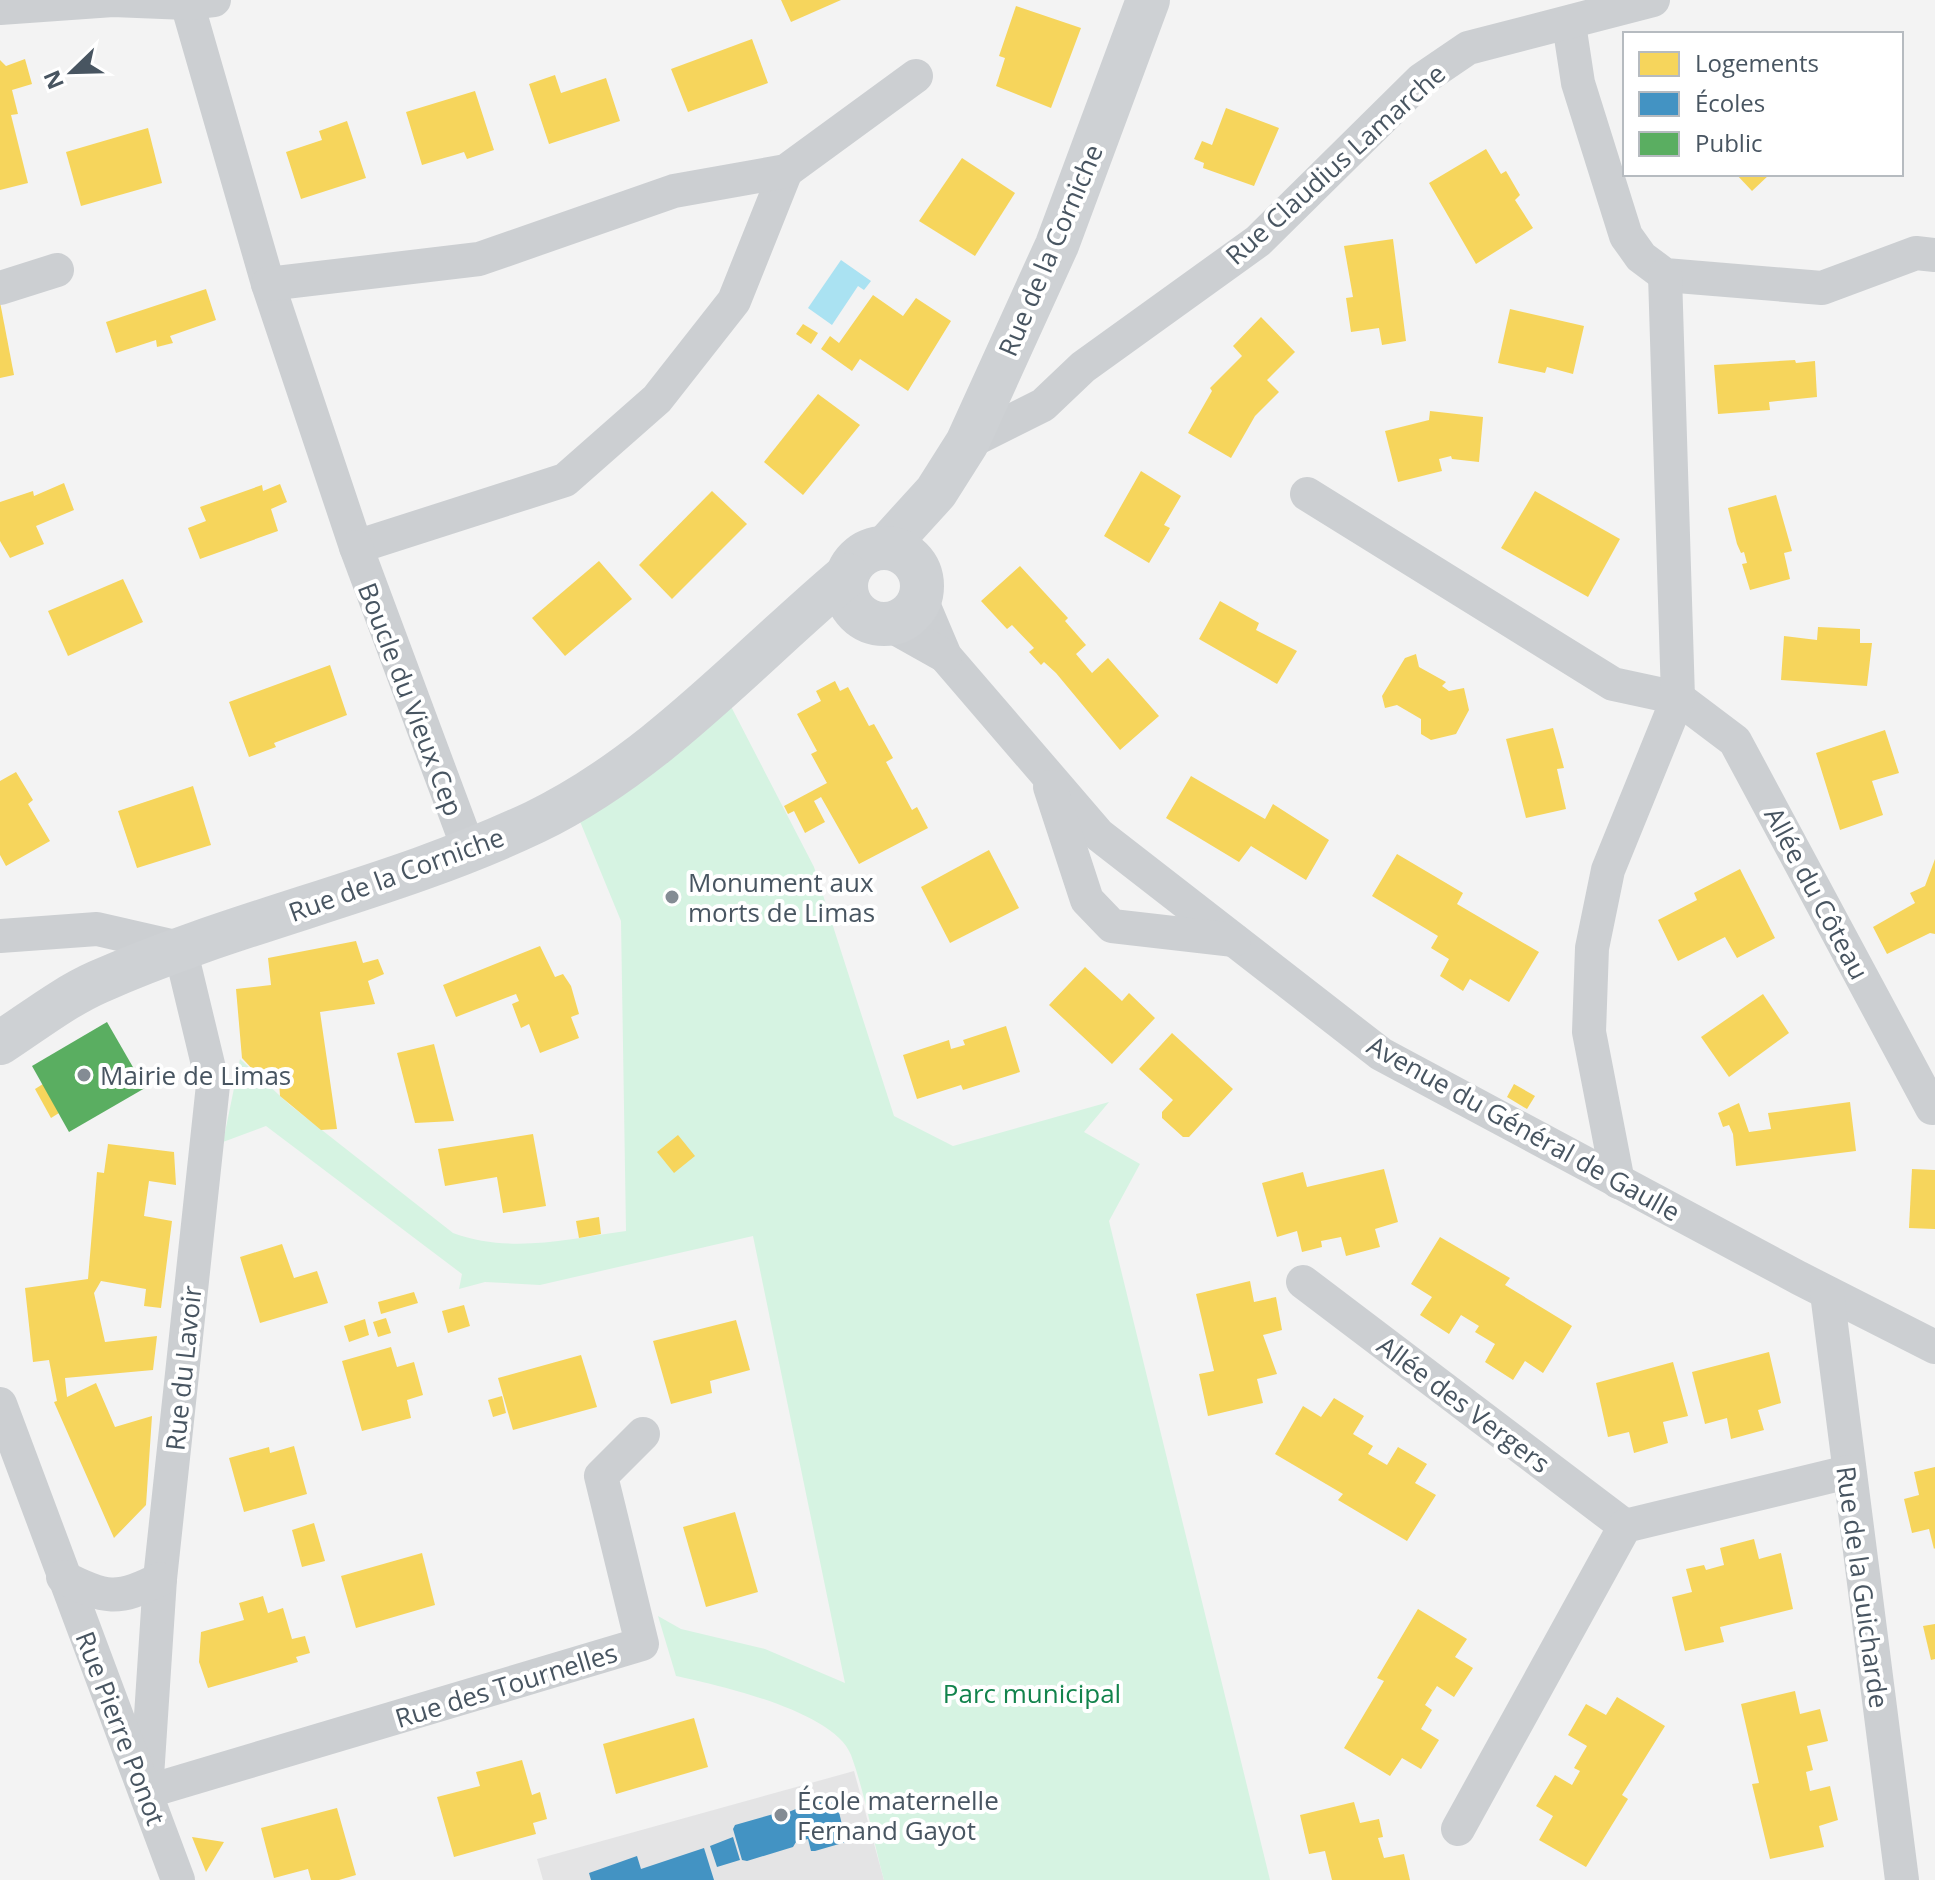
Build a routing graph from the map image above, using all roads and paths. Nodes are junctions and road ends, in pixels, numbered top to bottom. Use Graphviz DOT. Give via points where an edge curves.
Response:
graph roads {
  1 [pos="1148,0"];
  2 [pos="1653,0"];
  3 [pos="50,2"];
  4 [pos="201,2"];
  5 [pos="0,8"];
  6 [pos="1569,24"];
  7 [pos="916,76"];
  8 [pos="786,171"];
  9 [pos="1935,255"];
  10 [pos="57,270"];
  11 [pos="1665,275"];
  12 [pos="268,284"];
  13 [pos="0,288"];
  14 [pos="967,443"];
  15 [pos="1307,494"];
  16 [pos="356,547"];
  17 [pos="895,591"];
  18 [pos="762,653"];
  19 [pos="1678,698"];
  20 [pos="1045,771"];
  21 [pos="469,850"];
  22 [pos="0,936"];
  23 [pos="1234,940"];
  24 [pos="180,948"];
  25 [pos="0,1043"];
  26 [pos="1932,1108"];
  27 [pos="1618,1182"];
  28 [pos="1303,1282"];
  29 [pos="1827,1293"];
  30 [pos="1935,1347"];
  31 [pos="0,1404"];
  32 [pos="643,1434"];
  33 [pos="1848,1472"];
  34 [pos="1625,1526"];
  35 [pos="63,1577"];
  36 [pos="160,1579"];
  37 [pos="146,1792"];
  38 [pos="1458,1829"];
  39 [pos="178,1880"];
  40 [pos="1902,1880"];
  1 -- 14 [label="main road, Rue de la Corniche" via="1057,245"];
  2 -- 6 [label="street, Rue Claudius Lamarche"];
  3 -- 4 [label="street"];
  3 -- 5 [label="street"];
  4 -- 12 [label="street, Boucle du Vieux Cep"];
  6 -- 11 [label="street" via="1578,83 1626,236 1641,257"];
  6 -- 14 [label="street, Rue Claudius Lamarche" via="1468,48 1421,80 1258,241 1083,367 1043,405"];
  7 -- 8 [label="street"];
  8 -- 12 [label="street" via="674,191 479,259"];
  8 -- 16 [label="street, Boucle du Vieux Cep" via="734,301 657,399 577,470 565,480"];
  9 -- 11 [label="street" via="1916,253 1822,288"];
  10 -- 13 [label="street"];
  11 -- 19 [label="street"];
  12 -- 16 [label="street, Boucle du Vieux Cep"];
  14 -- 17 [label="main road, Rue de la Corniche" via="936,492"];
  15 -- 19 [label="street, Allée du Côteau" via="1613,684"];
  16 -- 21 [label="street, Boucle du Vieux Cep"];
  17 -- 18 [label="main road, Rue de la Corniche"];
  17 -- 18 [label="main road, Rue de la Corniche" via="848,599 847,575"];
  17 -- 20 [label="street, Avenue du Général de Gaulle"];
  18 -- 21 [label="main road, Rue de la Corniche" via="668,733 572,802"];
  19 -- 26 [label="street, Allée du Côteau" via="1735,741"];
  19 -- 27 [label="street" via="1608,870 1592,948 1589,1032"];
  20 -- 23 [label="street, Avenue du Général de Gaulle" via="1099,835"];
  20 -- 23 [label="street" via="1087,900 1112,926"];
  21 -- 24 [label="main road, Rue de la Corniche" via="357,893"];
  22 -- 24 [label="street" via="97,929"];
  23 -- 27 [label="street, Avenue du Général de Gaulle" via="1381,1054"];
  24 -- 25 [label="main road, Rue de la Corniche" via="94,984"];
  24 -- 36 [label="street, Rue du Lavoir" via="213,1085"];
  27 -- 29 [label="street, Avenue du Général de Gaulle"];
  28 -- 34 [label="street, Allée des Vergers"];
  29 -- 30 [label="street, Avenue du Général de Gaulle"];
  29 -- 33 [label="street, Rue de la Guicharde"];
  31 -- 35 [label="street, Rue Pierre Ponot"];
  32 -- 37 [label="street, Rue des Tournelles" via="601,1476 642,1644"];
  33 -- 34 [label="street"];
  33 -- 40 [label="street, Rue de la Guicharde"];
  34 -- 38 [label="street"];
  35 -- 36 [label="street, Rue Pierre Ponot" via="95,1593 130,1595"];
  35 -- 37 [label="street, Rue Pierre Ponot"];
  36 -- 37 [label="street, Rue du Lavoir"];
  37 -- 39 [label="street, Rue Pierre Ponot"];
}
